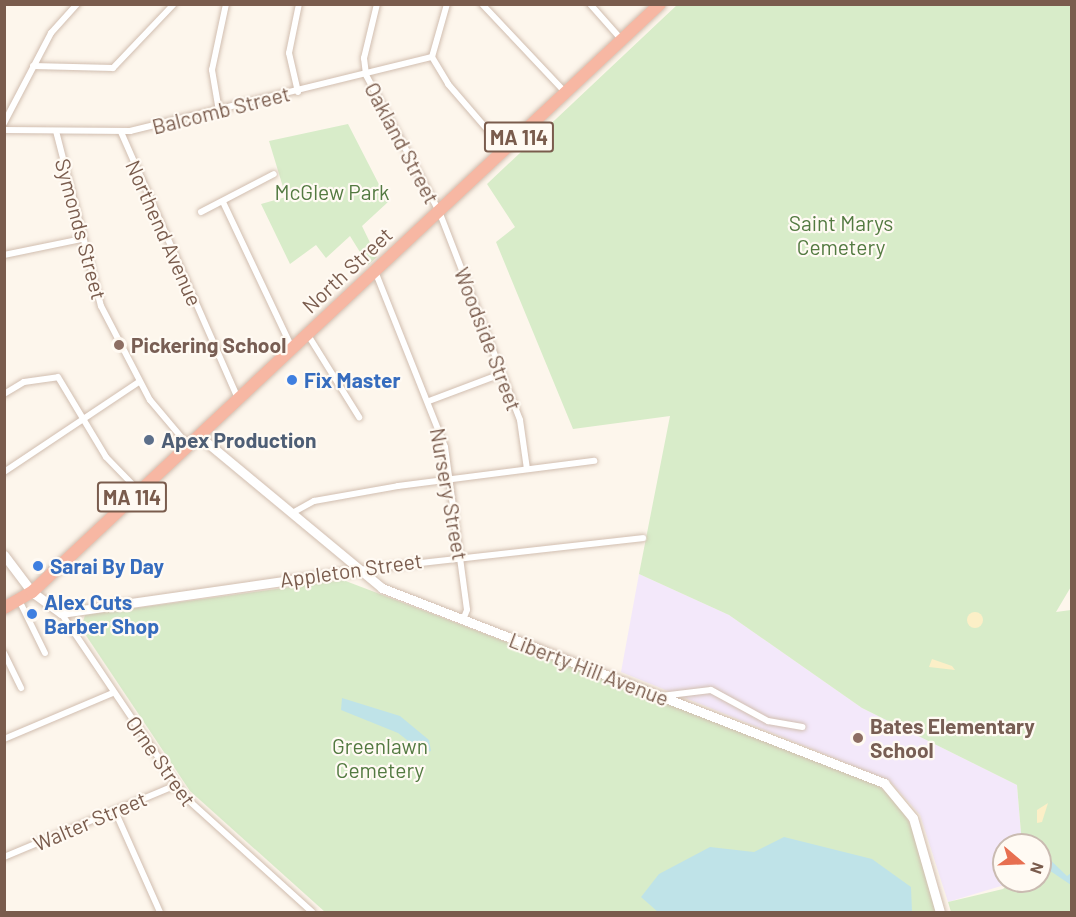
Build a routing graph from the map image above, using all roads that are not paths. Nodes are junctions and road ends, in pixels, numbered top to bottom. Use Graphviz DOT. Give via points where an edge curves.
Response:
graph roads {
  1 [pos="77,4"];
  2 [pos="174,4"];
  3 [pos="226,4"];
  4 [pos="299,4"];
  5 [pos="377,4"];
  6 [pos="447,4"];
  7 [pos="482,4"];
  8 [pos="590,4"];
  9 [pos="660,4"];
  10 [pos="622,40"];
  11 [pos="432,57"];
  12 [pos="33,66"];
  13 [pos="366,75"];
  14 [pos="298,92"];
  15 [pos="566,93"];
  16 [pos="219,111"];
  17 [pos="4,123"];
  18 [pos="4,130"];
  19 [pos="56,131"];
  20 [pos="120,132"];
  21 [pos="505,150"];
  22 [pos="274,174"];
  23 [pos="223,202"];
  24 [pos="439,211"];
  25 [pos="201,212"];
  26 [pos="82,239"];
  27 [pos="4,255"];
  28 [pos="375,271"];
  29 [pos="307,334"];
  30 [pos="292,348"];
  31 [pos="501,374"];
  32 [pos="140,382"];
  33 [pos="4,394"];
  34 [pos="239,398"];
  35 [pos="429,402"];
  36 [pos="359,417"];
  37 [pos="83,420"];
  38 [pos="199,436"];
  39 [pos="188,445"];
  40 [pos="594,461"];
  41 [pos="527,469"];
  42 [pos="4,472"];
  43 [pos="449,478"];
  44 [pos="139,491"];
  45 [pos="294,512"];
  46 [pos="643,538"];
  47 [pos="4,555"];
  48 [pos="461,555"];
  49 [pos="358,570"];
  50 [pos="32,592"];
  51 [pos="19,599"];
  52 [pos="4,608"];
  53 [pos="61,613"];
  54 [pos="463,620"];
  55 [pos="4,653"];
  56 [pos="45,653"];
  57 [pos="21,688"];
  58 [pos="113,693"];
  59 [pos="661,697"];
  60 [pos="802,727"];
  61 [pos="4,739"];
  62 [pos="176,785"];
  63 [pos="115,811"];
  64 [pos="4,857"];
  65 [pos="160,912"];
  66 [pos="311,912"];
  67 [pos="940,912"];
  1 -- 12 [label="street" via="51,33"];
  2 -- 12 [label="street" via="113,68"];
  3 -- 16 [label="street" via="212,70"];
  4 -- 14 [label="street" via="289,53"];
  5 -- 13 [label="street, Oakland Street" via="364,58"];
  6 -- 11 [label="street"];
  7 -- 15 [label="street"];
  8 -- 10 [label="street"];
  9 -- 10 [label="highway, North Street / MA 114"];
  10 -- 15 [label="highway, North Street / MA 114"];
  11 -- 13 [label="street, Balcomb Street"];
  11 -- 21 [label="street" via="448,84"];
  12 -- 17 [label="street"];
  13 -- 14 [label="street, Balcomb Street"];
  13 -- 24 [label="street, Oakland Street"];
  14 -- 16 [label="street, Balcomb Street"];
  15 -- 21 [label="highway, North Street / MA 114"];
  16 -- 20 [label="street, Balcomb Street"];
  18 -- 19 [label="street, Balcomb Street"];
  19 -- 20 [label="street, Balcomb Street"];
  19 -- 26 [label="street, Symonds Street"];
  20 -- 34 [label="street, Northend Avenue"];
  21 -- 24 [label="highway, North Street / MA 114"];
  22 -- 23 [label="street"];
  23 -- 25 [label="street"];
  23 -- 30 [label="street"];
  24 -- 28 [label="highway, North Street / MA 114"];
  24 -- 31 [label="street, Woodside Street"];
  26 -- 27 [label="street"];
  26 -- 32 [label="street, Symonds Street" via="101,306"];
  28 -- 29 [label="highway, North Street / MA 114"];
  28 -- 35 [label="street, Nursery Street"];
  29 -- 30 [label="highway, North Street / MA 114"];
  29 -- 36 [label="street"];
  30 -- 34 [label="highway, North Street / MA 114"];
  31 -- 35 [label="street"];
  31 -- 41 [label="street, Woodside Street" via="523,430"];
  32 -- 37 [label="street"];
  32 -- 39 [label="street, Symonds Street"];
  33 -- 37 [label="street" via="24,382 58,377"];
  34 -- 38 [label="highway, North Street / MA 114"];
  35 -- 43 [label="street, Nursery Street"];
  37 -- 42 [label="street"];
  37 -- 44 [label="street" via="106,457"];
  38 -- 39 [label="highway, North Street / MA 114"];
  38 -- 45 [label="main road, Liberty Hill Avenue" via="236,471"];
  39 -- 44 [label="highway, North Street / MA 114"];
  40 -- 41 [label="street"];
  41 -- 43 [label="street"];
  43 -- 45 [label="street" via="314,501"];
  43 -- 48 [label="street, Nursery Street"];
  44 -- 50 [label="highway, North Street / MA 114"];
  45 -- 49 [label="main road, Liberty Hill Avenue"];
  46 -- 48 [label="street, Appleton Street"];
  47 -- 50 [label="main road, Orne Street"];
  48 -- 49 [label="street, Appleton Street"];
  48 -- 54 [label="street, Nursery Street" via="468,610"];
  49 -- 53 [label="main road, Appleton Street"];
  49 -- 54 [label="main road, Liberty Hill Avenue" via="390,592"];
  50 -- 51 [label="highway, North Street / MA 114"];
  50 -- 53 [label="main road, Orne Street"];
  51 -- 52 [label="highway, North Street / MA 114"];
  51 -- 56 [label="street"];
  53 -- 58 [label="street, Orne Street"];
  54 -- 59 [label="main road, Liberty Hill Avenue"];
  55 -- 57 [label="street"];
  58 -- 61 [label="street"];
  58 -- 62 [label="street, Orne Street"];
  59 -- 60 [label="street" via="711,690 768,721"];
  59 -- 67 [label="main road, Liberty Hill Avenue" via="884,783 913,818"];
  62 -- 63 [label="street, Walter Street"];
  62 -- 66 [label="street, Orne Street" via="224,838"];
  63 -- 64 [label="street, Walter Street"];
  63 -- 65 [label="street"];
}
